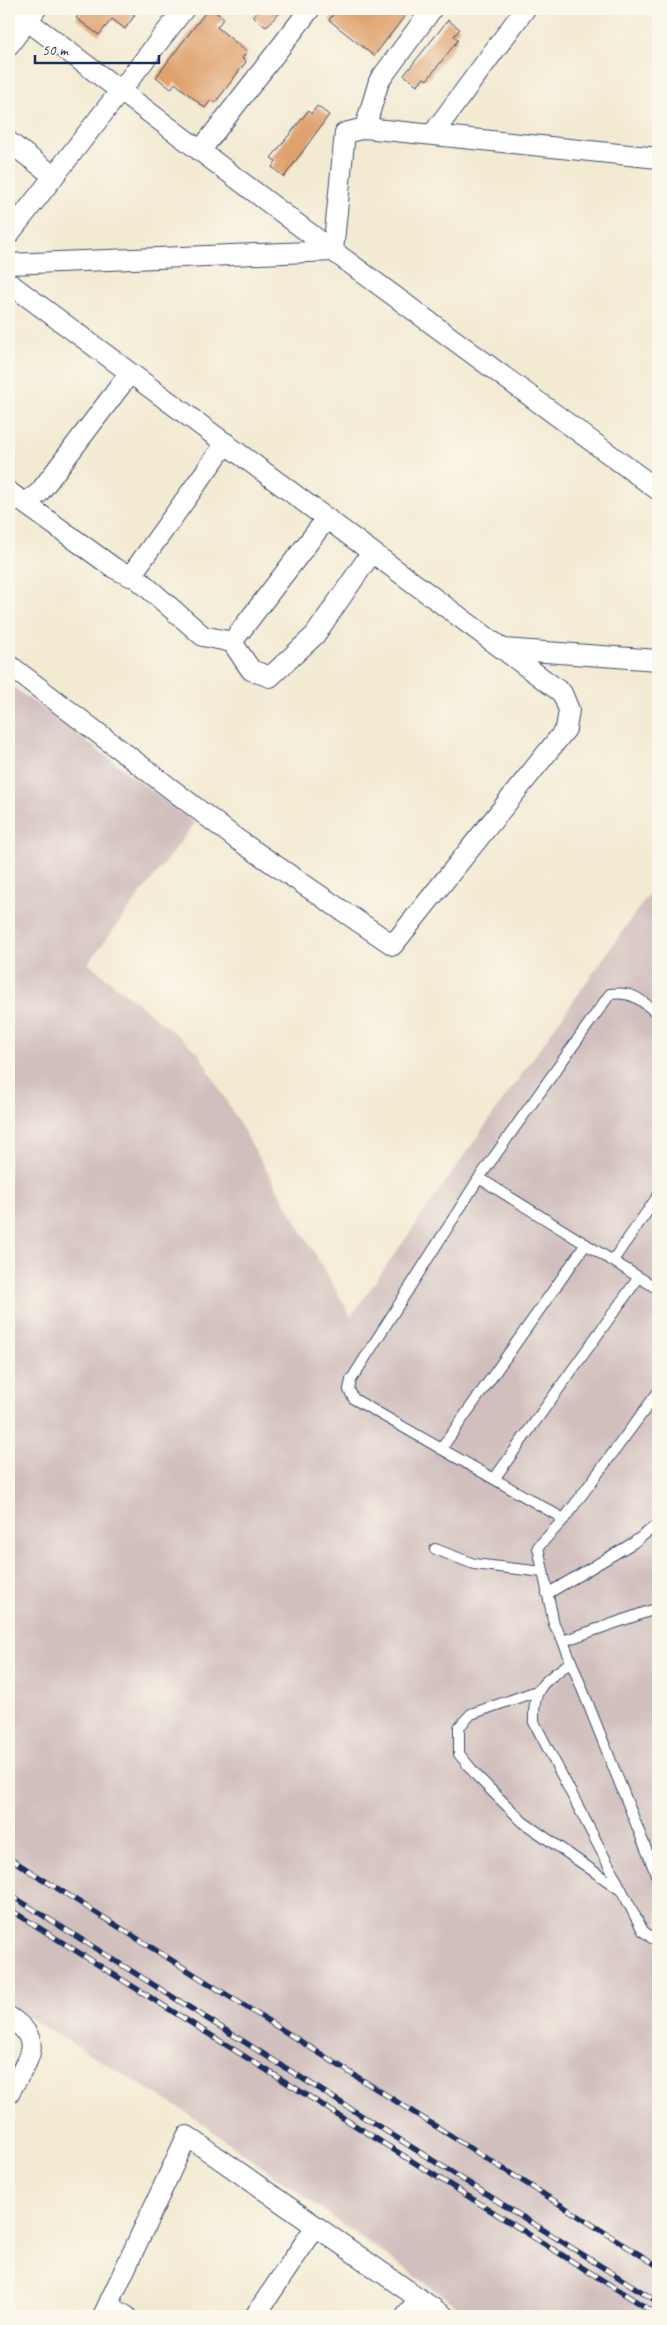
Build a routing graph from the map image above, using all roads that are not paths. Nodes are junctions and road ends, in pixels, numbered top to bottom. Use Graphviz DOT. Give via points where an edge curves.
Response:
graph roads {
  1 [pos="184,9"];
  2 [pos="310,9"];
  3 [pos="432,9"];
  4 [pos="525,9"];
  5 [pos="25,13"];
  6 [pos="9,44"];
  7 [pos="120,91"];
  8 [pos="364,128"];
  9 [pos="432,135"];
  10 [pos="9,142"];
  11 [pos="200,151"];
  12 [pos="658,158"];
  13 [pos="54,176"];
  14 [pos="9,234"];
  15 [pos="333,251"];
  16 [pos="9,264"];
  17 [pos="9,283"];
  18 [pos="130,373"];
  19 [pos="226,444"];
  20 [pos="658,490"];
  21 [pos="17,498"];
  22 [pos="327,518"];
  23 [pos="372,552"];
  24 [pos="132,574"];
  25 [pos="232,642"];
  26 [pos="504,649"];
  27 [pos="658,660"];
  28 [pos="9,666"];
  29 [pos="658,1014"];
  30 [pos="479,1178"];
  31 [pos="658,1196"];
  32 [pos="586,1244"];
  33 [pos="613,1260"];
  34 [pos="639,1277"];
  35 [pos="658,1288"];
  36 [pos="658,1392"];
  37 [pos="441,1449"];
  38 [pos="494,1479"];
  39 [pos="564,1519"];
  40 [pos="658,1524"];
  41 [pos="435,1549"];
  42 [pos="543,1572"];
  43 [pos="547,1594"];
  44 [pos="658,1608"];
  45 [pos="563,1641"];
  46 [pos="571,1662"];
  47 [pos="537,1691"];
  48 [pos="658,1879"];
  49 [pos="622,1891"];
  50 [pos="658,1939"];
  51 [pos="9,2016"];
  52 [pos="9,2093"];
  53 [pos="316,2226"];
  54 [pos="419,2298"];
  55 [pos="106,2311"];
  56 [pos="126,2316"];
  57 [pos="255,2316"];
  58 [pos="406,2316"];
  59 [pos="444,2316"];
  1 -- 7 [label="street"];
  2 -- 11 [label="street"];
  3 -- 8 [label="street" via="379,81"];
  4 -- 9 [label="street"];
  5 -- 6 [label="street"];
  5 -- 7 [label="street"];
  7 -- 11 [label="street"];
  7 -- 13 [label="street"];
  8 -- 9 [label="street"];
  8 -- 15 [label="street" via="345,133"];
  9 -- 12 [label="street"];
  10 -- 13 [label="street"];
  11 -- 15 [label="street"];
  13 -- 14 [label="street"];
  15 -- 16 [label="street"];
  15 -- 20 [label="street"];
  17 -- 18 [label="street"];
  18 -- 19 [label="street"];
  18 -- 21 [label="street" via="39,493"];
  19 -- 22 [label="street"];
  19 -- 24 [label="street"];
  21 -- 24 [label="street" via="114,568 130,576"];
  22 -- 23 [label="street"];
  22 -- 25 [label="street"];
  23 -- 25 [label="street" via="315,635 270,677 251,670"];
  23 -- 26 [label="street"];
  24 -- 25 [label="street" via="203,636"];
  26 -- 27 [label="street"];
  26 -- 28 [label="street" via="562,693 569,710 566,729 394,945 238,840"];
  29 -- 30 [label="lane" via="637,997 625,992 610,994"];
  30 -- 32 [label="lane"];
  30 -- 37 [label="lane" via="350,1380 349,1390 354,1400"];
  31 -- 33 [label="lane"];
  32 -- 33 [label="lane"];
  32 -- 37 [label="lane"];
  33 -- 34 [label="lane"];
  34 -- 35 [label="lane"];
  34 -- 38 [label="lane"];
  36 -- 39 [label="lane"];
  37 -- 38 [label="lane"];
  38 -- 39 [label="lane"];
  39 -- 42 [label="lane" via="538,1547"];
  40 -- 43 [label="lane" via="633,1543"];
  41 -- 42 [label="lane" via="474,1564"];
  42 -- 43 [label="lane"];
  43 -- 45 [label="lane" via="554,1624"];
  44 -- 45 [label="lane"];
  45 -- 46 [label="lane"];
  46 -- 47 [label="lane" via="546,1680"];
  46 -- 48 [label="lane"];
  47 -- 49 [label="lane" via="534,1722"];
  47 -- 49 [label="lane" via="471,1714 459,1727 459,1754 523,1822"];
  49 -- 50 [label="lane" via="643,1931"];
  51 -- 52 [label="street" via="31,2037 32,2049"];
  53 -- 54 [label="street"];
  53 -- 55 [label="street" via="187,2136"];
  53 -- 57 [label="street"];
  54 -- 58 [label="street"];
  54 -- 59 [label="street"];
  55 -- 56 [label="street"];
}
